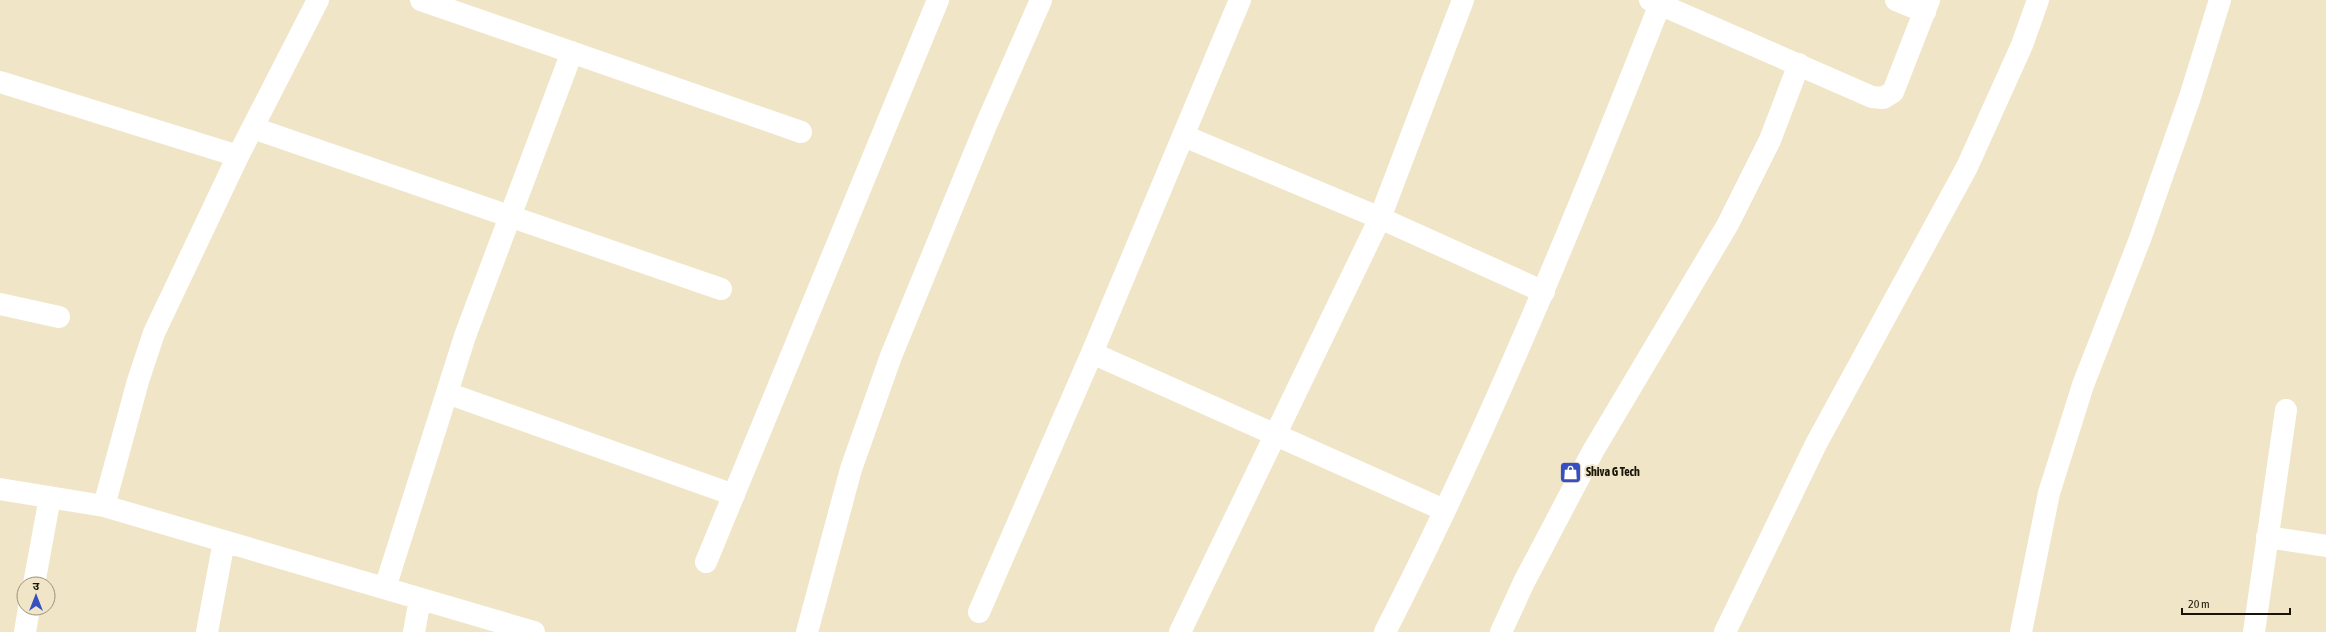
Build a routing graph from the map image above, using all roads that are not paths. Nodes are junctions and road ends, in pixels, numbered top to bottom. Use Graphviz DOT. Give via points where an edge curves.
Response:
graph roads {
  1 [pos="318,0"];
  2 [pos="421,0"];
  3 [pos="938,0"];
  4 [pos="1041,0"];
  5 [pos="1240,0"];
  6 [pos="1463,0"];
  7 [pos="1896,0"];
  8 [pos="2038,0"];
  9 [pos="2220,0"];
  10 [pos="1655,2"];
  11 [pos="1927,6"];
  12 [pos="572,52"];
  13 [pos="1799,64"];
  14 [pos="0,82"];
  15 [pos="253,128"];
  16 [pos="801,132"];
  17 [pos="1184,136"];
  18 [pos="238,156"];
  19 [pos="510,218"];
  20 [pos="1380,218"];
  21 [pos="721,289"];
  22 [pos="1544,292"];
  23 [pos="0,304"];
  24 [pos="59,317"];
  25 [pos="1092,353"];
  26 [pos="447,393"];
  27 [pos="2286,410"];
  28 [pos="1274,435"];
  29 [pos="0,489"];
  30 [pos="734,495"];
  31 [pos="50,498"];
  32 [pos="104,506"];
  33 [pos="1444,510"];
  34 [pos="2267,537"];
  35 [pos="224,541"];
  36 [pos="2326,546"];
  37 [pos="706,562"];
  38 [pos="35,576"];
  39 [pos="386,588"];
  40 [pos="420,599"];
  41 [pos="979,612"];
  42 [pos="28,616"];
  43 [pos="25,632"];
  44 [pos="207,632"];
  45 [pos="414,632"];
  46 [pos="534,632"];
  47 [pos="807,632"];
  48 [pos="1180,632"];
  49 [pos="1385,632"];
  50 [pos="1501,632"];
  51 [pos="1725,632"];
  52 [pos="2021,632"];
  53 [pos="2254,632"];
  1 -- 15 [label="street"];
  2 -- 12 [label="street"];
  3 -- 30 [label="street"];
  4 -- 47 [label="street" via="986,125 891,356 851,469"];
  5 -- 17 [label="street"];
  6 -- 20 [label="street"];
  7 -- 11 [label="street"];
  8 -- 51 [label="street" via="2022,45 1967,167 1816,444"];
  9 -- 52 [label="street" via="2190,97 2140,239 2083,385 2049,493"];
  10 -- 13 [label="street"];
  10 -- 22 [label="street"];
  11 -- 13 [label="street" via="1893,92 1883,98 1872,97"];
  12 -- 16 [label="street"];
  12 -- 19 [label="street"];
  13 -- 50 [label="street" via="1770,140 1728,224 1593,451 1524,582"];
  14 -- 18 [label="street"];
  15 -- 18 [label="street"];
  15 -- 19 [label="street"];
  17 -- 20 [label="street"];
  17 -- 25 [label="street"];
  18 -- 32 [label="street" via="154,333 138,381"];
  19 -- 21 [label="street"];
  19 -- 26 [label="street" via="465,336"];
  20 -- 22 [label="street"];
  20 -- 28 [label="street"];
  22 -- 33 [label="street"];
  23 -- 24 [label="street"];
  25 -- 28 [label="street"];
  25 -- 41 [label="street"];
  26 -- 30 [label="street"];
  26 -- 39 [label="street"];
  27 -- 34 [label="street"];
  28 -- 33 [label="street"];
  28 -- 48 [label="street"];
  29 -- 31 [label="street"];
  30 -- 37 [label="street"];
  31 -- 32 [label="street"];
  31 -- 38 [label="street"];
  32 -- 35 [label="street"];
  33 -- 49 [label="street"];
  34 -- 36 [label="street"];
  34 -- 53 [label="street"];
  35 -- 39 [label="street"];
  35 -- 44 [label="street"];
  39 -- 40 [label="street"];
  40 -- 45 [label="street"];
  40 -- 46 [label="street"];
  42 -- 43 [label="street"];
}
